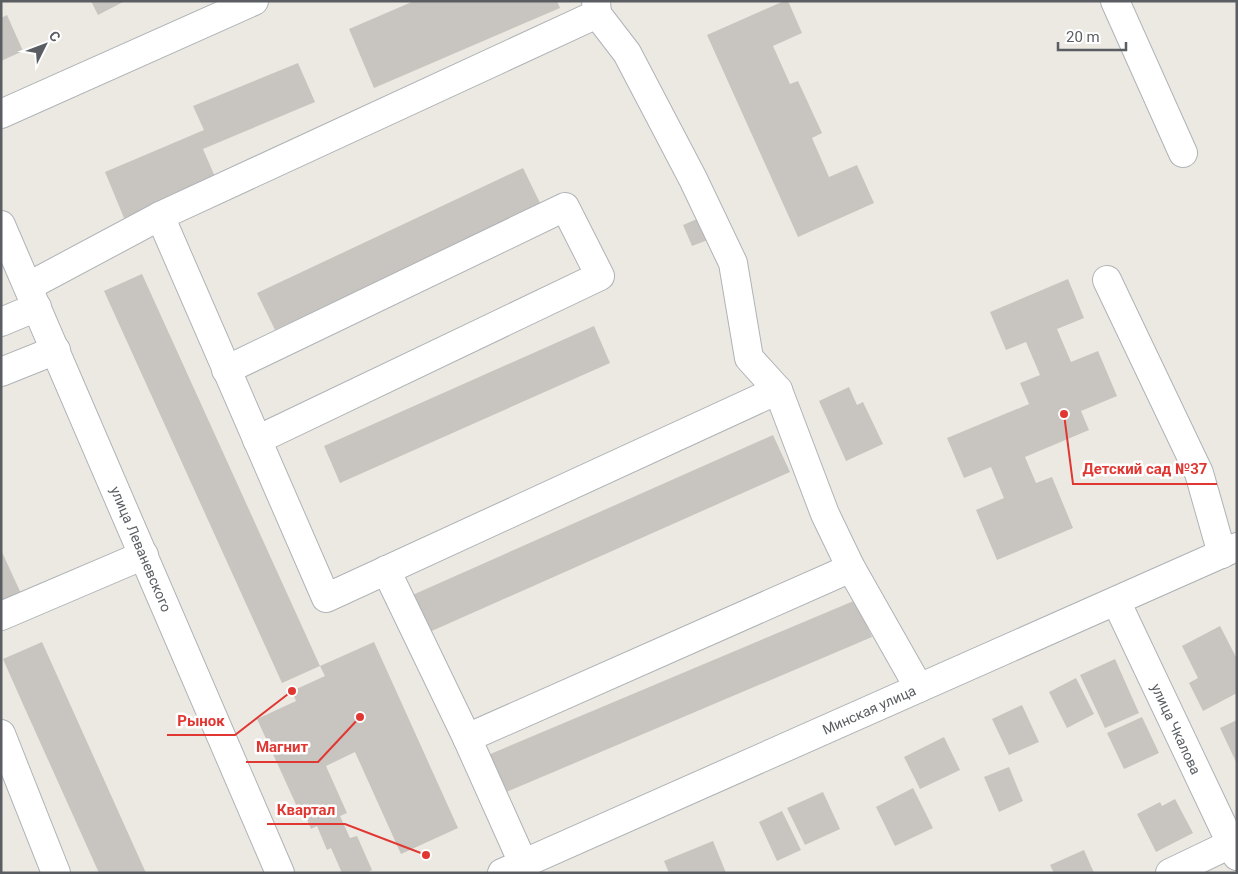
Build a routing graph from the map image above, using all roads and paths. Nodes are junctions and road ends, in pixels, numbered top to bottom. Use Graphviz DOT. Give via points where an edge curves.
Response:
graph roads {
  1 [pos="254,1"];
  2 [pos="1115,1"];
  3 [pos="596,8"];
  4 [pos="1,114"];
  5 [pos="1183,153"];
  6 [pos="160,216"];
  7 [pos="1,225"];
  8 [pos="1107,280"];
  9 [pos="33,297"];
  10 [pos="1,322"];
  11 [pos="56,350"];
  12 [pos="226,370"];
  13 [pos="1,372"];
  14 [pos="778,390"];
  15 [pos="257,440"];
  16 [pos="1230,551"];
  17 [pos="144,555"];
  18 [pos="851,568"];
  19 [pos="386,570"];
  20 [pos="1116,601"];
  21 [pos="1,616"];
  22 [pos="919,688"];
  23 [pos="1,734"];
  24 [pos="467,738"];
  25 [pos="1235,847"];
  26 [pos="512,868"];
  27 [pos="56,873"];
  28 [pos="280,873"];
  29 [pos="1170,873"];
  1 -- 4 [label="street"];
  2 -- 5 [label="street"];
  3 -- 6 [label="street"];
  3 -- 14 [label="street" via="627,53 693,179 733,264 749,358"];
  6 -- 9 [label="street"];
  6 -- 12 [label="street"];
  7 -- 9 [label="street, улица Леваневского"];
  8 -- 16 [label="street" via="1199,473"];
  9 -- 10 [label="street"];
  9 -- 11 [label="street, улица Леваневского"];
  11 -- 13 [label="street"];
  11 -- 17 [label="street, улица Леваневского"];
  12 -- 15 [label="street"];
  12 -- 15 [label="street" via="565,207 600,276"];
  14 -- 18 [label="street" via="825,514"];
  14 -- 19 [label="street"];
  15 -- 19 [label="street" via="326,598"];
  16 -- 20 [label="street, Минская улица"];
  17 -- 21 [label="street"];
  17 -- 28 [label="street, улица Леваневского"];
  18 -- 22 [label="street"];
  18 -- 24 [label="street"];
  19 -- 24 [label="street"];
  20 -- 22 [label="street, Минская улица"];
  20 -- 25 [label="street, улица Чкалова"];
  22 -- 26 [label="street, Минская улица"];
  23 -- 27 [label="street"];
  24 -- 26 [label="street"];
  25 -- 29 [label="street"];
}
